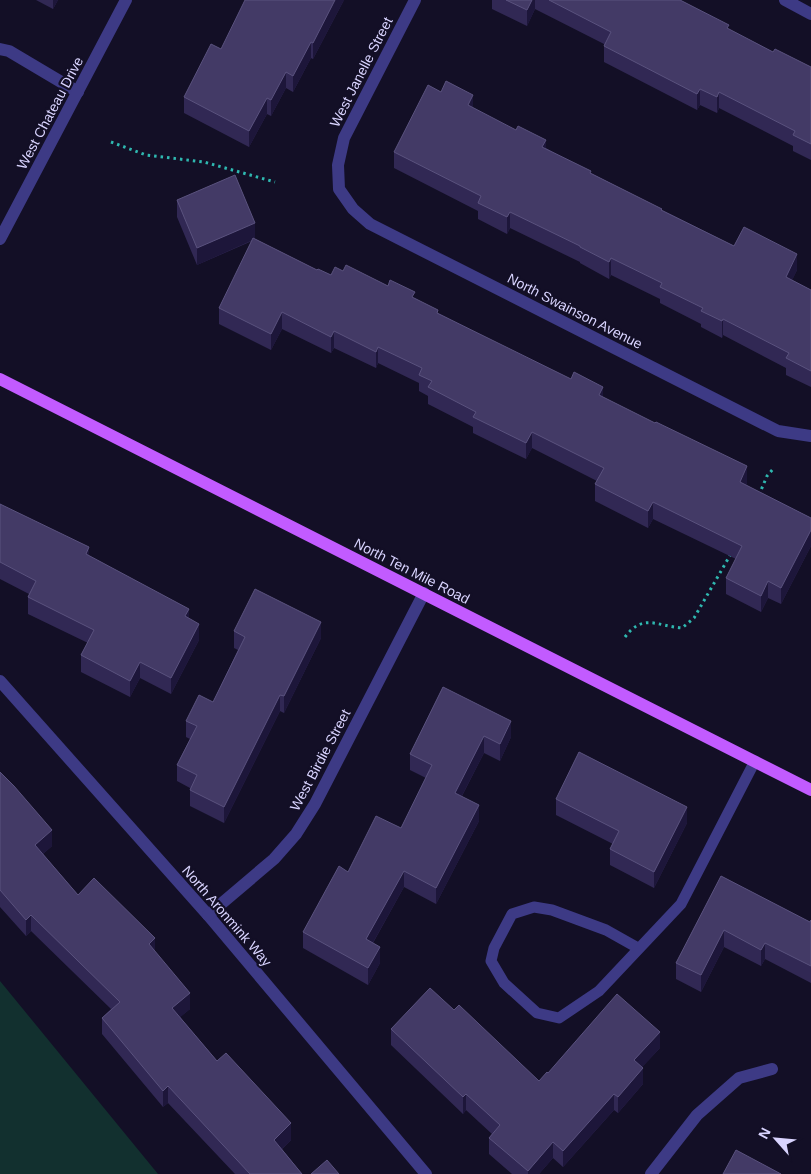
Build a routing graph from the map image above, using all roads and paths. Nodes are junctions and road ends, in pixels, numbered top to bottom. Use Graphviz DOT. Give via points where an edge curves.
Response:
graph roads {
  1 [pos="126,0"];
  2 [pos="415,0"];
  3 [pos="785,0"];
  4 [pos="811,14"];
  5 [pos="0,49"];
  6 [pos="78,92"];
  7 [pos="111,142"];
  8 [pos="275,182"];
  9 [pos="339,188"];
  10 [pos="0,239"];
  11 [pos="0,378"];
  12 [pos="811,436"];
  13 [pos="773,469"];
  14 [pos="756,503"];
  15 [pos="735,547"];
  16 [pos="424,593"];
  17 [pos="625,637"];
  18 [pos="0,681"];
  19 [pos="755,761"];
  20 [pos="811,790"];
  21 [pos="208,915"];
  22 [pos="638,948"];
  23 [pos="772,1070"];
  24 [pos="426,1174"];
  25 [pos="651,1174"];
  1 -- 6 [label="street, West Chateau Drive"];
  2 -- 9 [label="street, West Janelle Street" via="344,138 338,165"];
  3 -- 4 [label="street"];
  5 -- 6 [label="street" via="9,51"];
  6 -- 10 [label="street, West Chateau Drive"];
  7 -- 8 [label="path" via="146,155 204,162"];
  9 -- 12 [label="street, North Swainson Avenue" via="353,209 370,224 778,431"];
  11 -- 16 [label="main road, North Ten Mile Road"];
  13 -- 14 [label="path"];
  15 -- 17 [label="path" via="694,618 682,628 654,622 641,623"];
  16 -- 19 [label="main road, North Ten Mile Road"];
  16 -- 21 [label="street, West Birdie Street" via="315,804 296,834 274,859"];
  18 -- 21 [label="street, North Aronmink Way"];
  19 -- 20 [label="main road, North Ten Mile Road"];
  19 -- 22 [label="lane" via="682,904"];
  21 -- 24 [label="street, North Aronmink Way"];
  22 -- 22 [label="lane" via="599,991 559,1018 536,1013 504,982 491,961 494,948 512,914 534,907 552,910 606,930"];
  23 -- 25 [label="street" via="739,1078 697,1115"];
}
